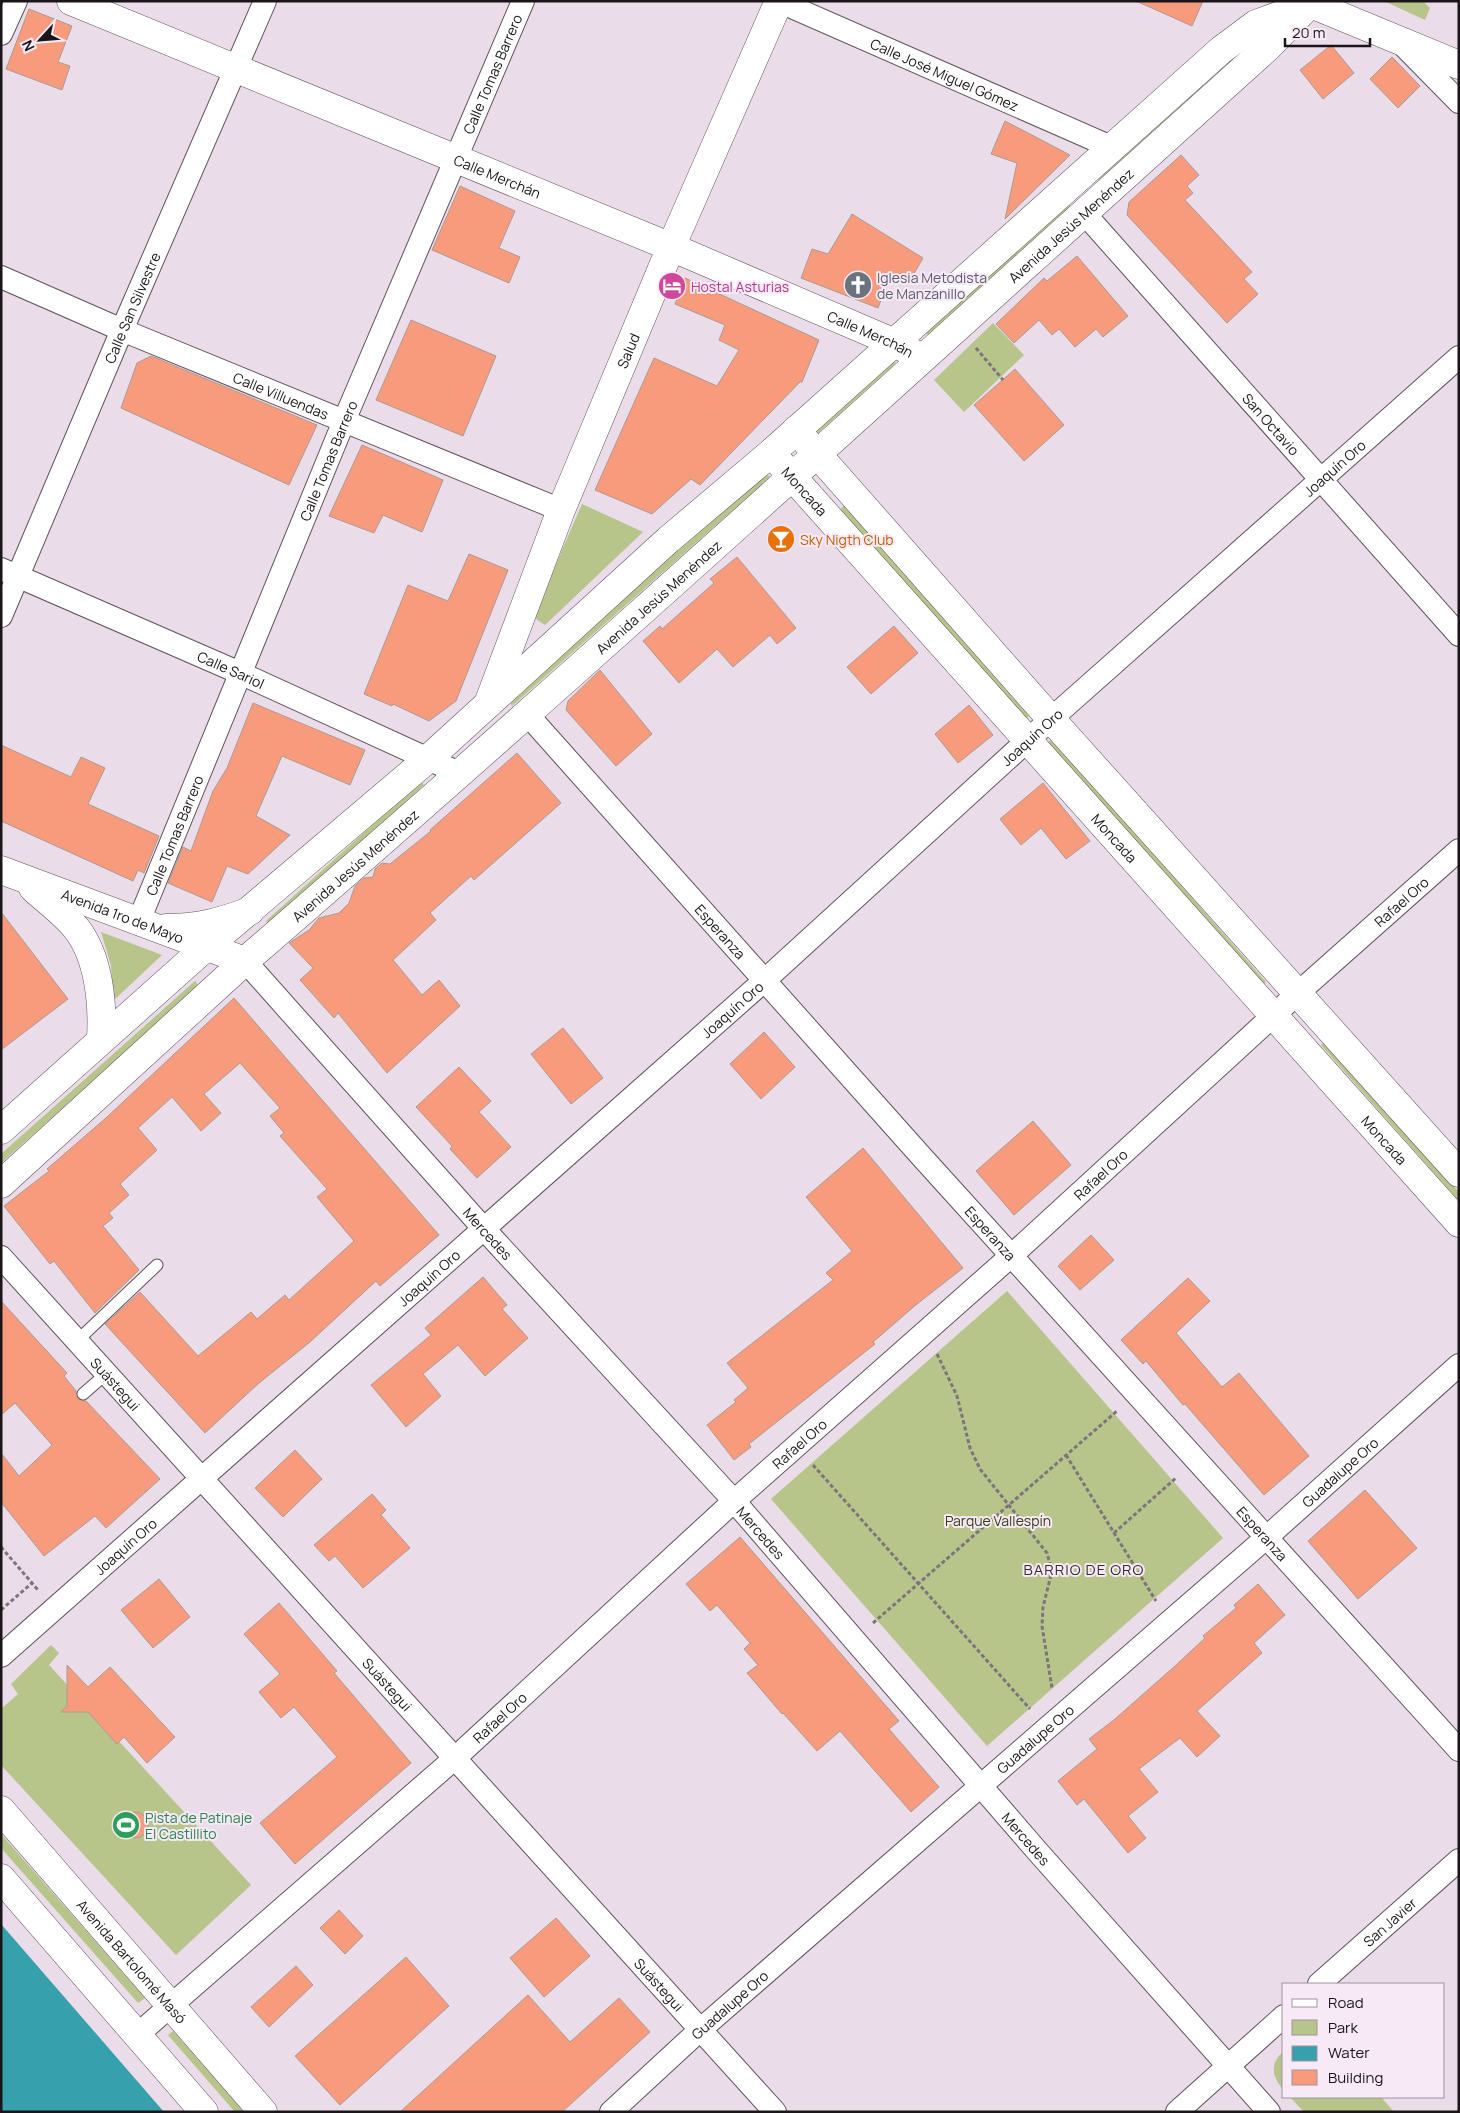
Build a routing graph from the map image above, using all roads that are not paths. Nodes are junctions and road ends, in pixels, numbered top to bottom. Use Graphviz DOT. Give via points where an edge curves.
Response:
graph roads {
  1 [pos="16,1"];
  2 [pos="71,1"];
  3 [pos="266,1"];
  4 [pos="523,1"];
  5 [pos="779,1"];
  6 [pos="1309,2"];
  7 [pos="1,34"];
  8 [pos="1398,40"];
  9 [pos="1459,65"];
  10 [pos="235,68"];
  11 [pos="1459,102"];
  12 [pos="1111,147"];
  13 [pos="455,159"];
  14 [pos="1084,213"];
  15 [pos="671,247"];
  16 [pos="1,277"];
  17 [pos="122,330"];
  18 [pos="894,343"];
  19 [pos="1459,357"];
  20 [pos="922,358"];
  21 [pos="344,421"];
  22 [pos="796,430"];
  23 [pos="770,453"];
  24 [pos="818,454"];
  25 [pos="792,477"];
  26 [pos="1321,480"];
  27 [pos="561,510"];
  28 [pos="10,573"];
  29 [pos="1,616"];
  30 [pos="1459,635"];
  31 [pos="240,673"];
  32 [pos="488,704"];
  33 [pos="527,714"];
  34 [pos="1051,719"];
  35 [pos="1028,741"];
  36 [pos="429,758"];
  37 [pos="461,774"];
  38 [pos="1459,850"];
  39 [pos="13,875"];
  40 [pos="250,910"];
  41 [pos="148,926"];
  42 [pos="206,947"];
  43 [pos="245,961"];
  44 [pos="765,980"];
  45 [pos="1298,994"];
  46 [pos="1274,1016"];
  47 [pos="101,1039"];
  48 [pos="1,1130"];
  49 [pos="1459,1173"];
  50 [pos="1,1184"];
  51 [pos="1459,1223"];
  52 [pos="484,1229"];
  53 [pos="1011,1256"];
  54 [pos="1,1257"];
  55 [pos="158,1266"];
  56 [pos="78,1340"];
  57 [pos="1459,1365"];
  58 [pos="107,1373"];
  59 [pos="83,1394"];
  60 [pos="203,1480"];
  61 [pos="734,1501"];
  62 [pos="1267,1537"];
  63 [pos="1,1656"];
  64 [pos="1459,1750"];
  65 [pos="454,1759"];
  66 [pos="980,1786"];
  67 [pos="1,1810"];
  68 [pos="1459,1860"];
  69 [pos="1,1878"];
  70 [pos="1320,1983"];
  71 [pos="170,2005"];
  72 [pos="1282,2018"];
  73 [pos="701,2029"];
  74 [pos="137,2036"];
  75 [pos="1228,2066"];
  76 [pos="204,2112"];
  77 [pos="263,2112"];
  78 [pos="610,2112"];
  79 [pos="775,2112"];
  80 [pos="1177,2112"];
  81 [pos="1269,2112"];
  1 -- 7 [label="street"];
  2 -- 10 [label="main road, Calle Merchán"];
  3 -- 10 [label="street, Calle San Silvestre"];
  4 -- 13 [label="street, Calle Tomas Barrero"];
  5 -- 12 [label="street, Calle José Miguel Gómez"];
  5 -- 15 [label="main road, Salud"];
  6 -- 8 [label="main road"];
  6 -- 12 [label="main road" via="1256,24 1221,50"];
  6 -- 14 [label="main road, Avenida Jesús Menéndez" via="1268,47"];
  8 -- 9 [label="main road"];
  8 -- 11 [label="street"];
  10 -- 13 [label="main road, Calle Merchán"];
  10 -- 17 [label="street, Calle San Silvestre"];
  12 -- 18 [label="main road"];
  13 -- 15 [label="main road, Calle Merchán"];
  13 -- 21 [label="street, Calle Tomas Barrero"];
  14 -- 20 [label="main road, Avenida Jesús Menéndez"];
  14 -- 26 [label="street, San Octavio"];
  15 -- 18 [label="main road, Calle Merchán"];
  15 -- 27 [label="main road, Salud"];
  16 -- 17 [label="street, Calle Villuendas"];
  17 -- 21 [label="street, Calle Villuendas"];
  17 -- 28 [label="street, Calle San Silvestre"];
  18 -- 20 [label="main road, Calle Merchán"];
  18 -- 22 [label="main road"];
  19 -- 26 [label="street, Joaquín Oro"];
  20 -- 24 [label="main road, Avenida Jesús Menéndez"];
  21 -- 27 [label="street, Calle Villuendas"];
  21 -- 31 [label="street, Calle Tomas Barrero"];
  22 -- 23 [label="main road"];
  22 -- 24 [label="main road"];
  23 -- 25 [label="main road, Moncada"];
  23 -- 32 [label="main road" via="668,540"];
  24 -- 25 [label="main road, Avenida Jesús Menéndez"];
  24 -- 34 [label="main road"];
  25 -- 33 [label="main road, Avenida Jesús Menéndez"];
  25 -- 35 [label="main road, Moncada"];
  26 -- 30 [label="street, San Octavio"];
  26 -- 34 [label="street, Joaquín Oro"];
  27 -- 32 [label="main road, Salud"];
  28 -- 29 [label="street, Calle San Silvestre"];
  28 -- 31 [label="street, Calle Sariol"];
  31 -- 36 [label="street, Calle Sariol"];
  31 -- 41 [label="street, Calle Tomas Barrero"];
  32 -- 36 [label="main road"];
  33 -- 37 [label="main road, Avenida Jesús Menéndez"];
  33 -- 44 [label="street, Esperanza"];
  34 -- 35 [label="street, Joaquín Oro"];
  34 -- 45 [label="main road"];
  35 -- 44 [label="street, Joaquín Oro"];
  35 -- 46 [label="main road, Moncada"];
  36 -- 37 [label="street, Calle Sariol"];
  36 -- 40 [label="main road"];
  37 -- 43 [label="main road, Avenida Jesús Menéndez"];
  38 -- 45 [label="street, Rafael Oro"];
  39 -- 41 [label="main road, Avenida 1ro de Mayo"];
  39 -- 47 [label="main road" via="76,928 92,958 102,1020"];
  40 -- 41 [label="main road" via="213,924 191,928"];
  40 -- 42 [label="main road"];
  41 -- 42 [label="main road, Avenida 1ro de Mayo"];
  42 -- 43 [label="main road, Avenida 1ro de Mayo"];
  42 -- 47 [label="main road"];
  43 -- 50 [label="main road, Avenida Jesús Menéndez"];
  43 -- 52 [label="street, Mercedes"];
  44 -- 52 [label="street, Joaquín Oro"];
  44 -- 53 [label="street, Esperanza"];
  45 -- 46 [label="street, Rafael Oro"];
  45 -- 49 [label="main road"];
  46 -- 51 [label="main road, Moncada"];
  46 -- 53 [label="street, Rafael Oro"];
  47 -- 48 [label="main road"];
  52 -- 60 [label="street, Joaquín Oro"];
  52 -- 61 [label="street, Mercedes"];
  53 -- 61 [label="street, Rafael Oro"];
  53 -- 62 [label="street, Esperanza"];
  54 -- 56 [label="street, Suástegui"];
  55 -- 56 [label="lane"];
  56 -- 58 [label="street, Suástegui"];
  57 -- 62 [label="street, Guadalupe Oro"];
  58 -- 59 [label="lane"];
  58 -- 60 [label="street, Suástegui"];
  60 -- 63 [label="street, Joaquín Oro"];
  60 -- 65 [label="street, Suástegui"];
  61 -- 65 [label="street, Rafael Oro"];
  61 -- 66 [label="street, Mercedes"];
  62 -- 64 [label="street, Esperanza"];
  62 -- 66 [label="street, Guadalupe Oro"];
  65 -- 71 [label="street, Rafael Oro"];
  65 -- 73 [label="street, Suástegui"];
  66 -- 73 [label="street, Guadalupe Oro"];
  66 -- 75 [label="street, Mercedes"];
  67 -- 71 [label="main road, Avenida Bartolomé Masó"];
  68 -- 70 [label="street, San Javier"];
  69 -- 74 [label="main road"];
  71 -- 74 [label="street, Rafael Oro"];
  71 -- 77 [label="main road, Avenida Bartolomé Masó"];
  72 -- 75 [label="street"];
  73 -- 78 [label="street, Guadalupe Oro"];
  73 -- 79 [label="street, Suástegui"];
  74 -- 76 [label="main road"];
  75 -- 80 [label="street"];
  75 -- 81 [label="street, Mercedes"];
}
